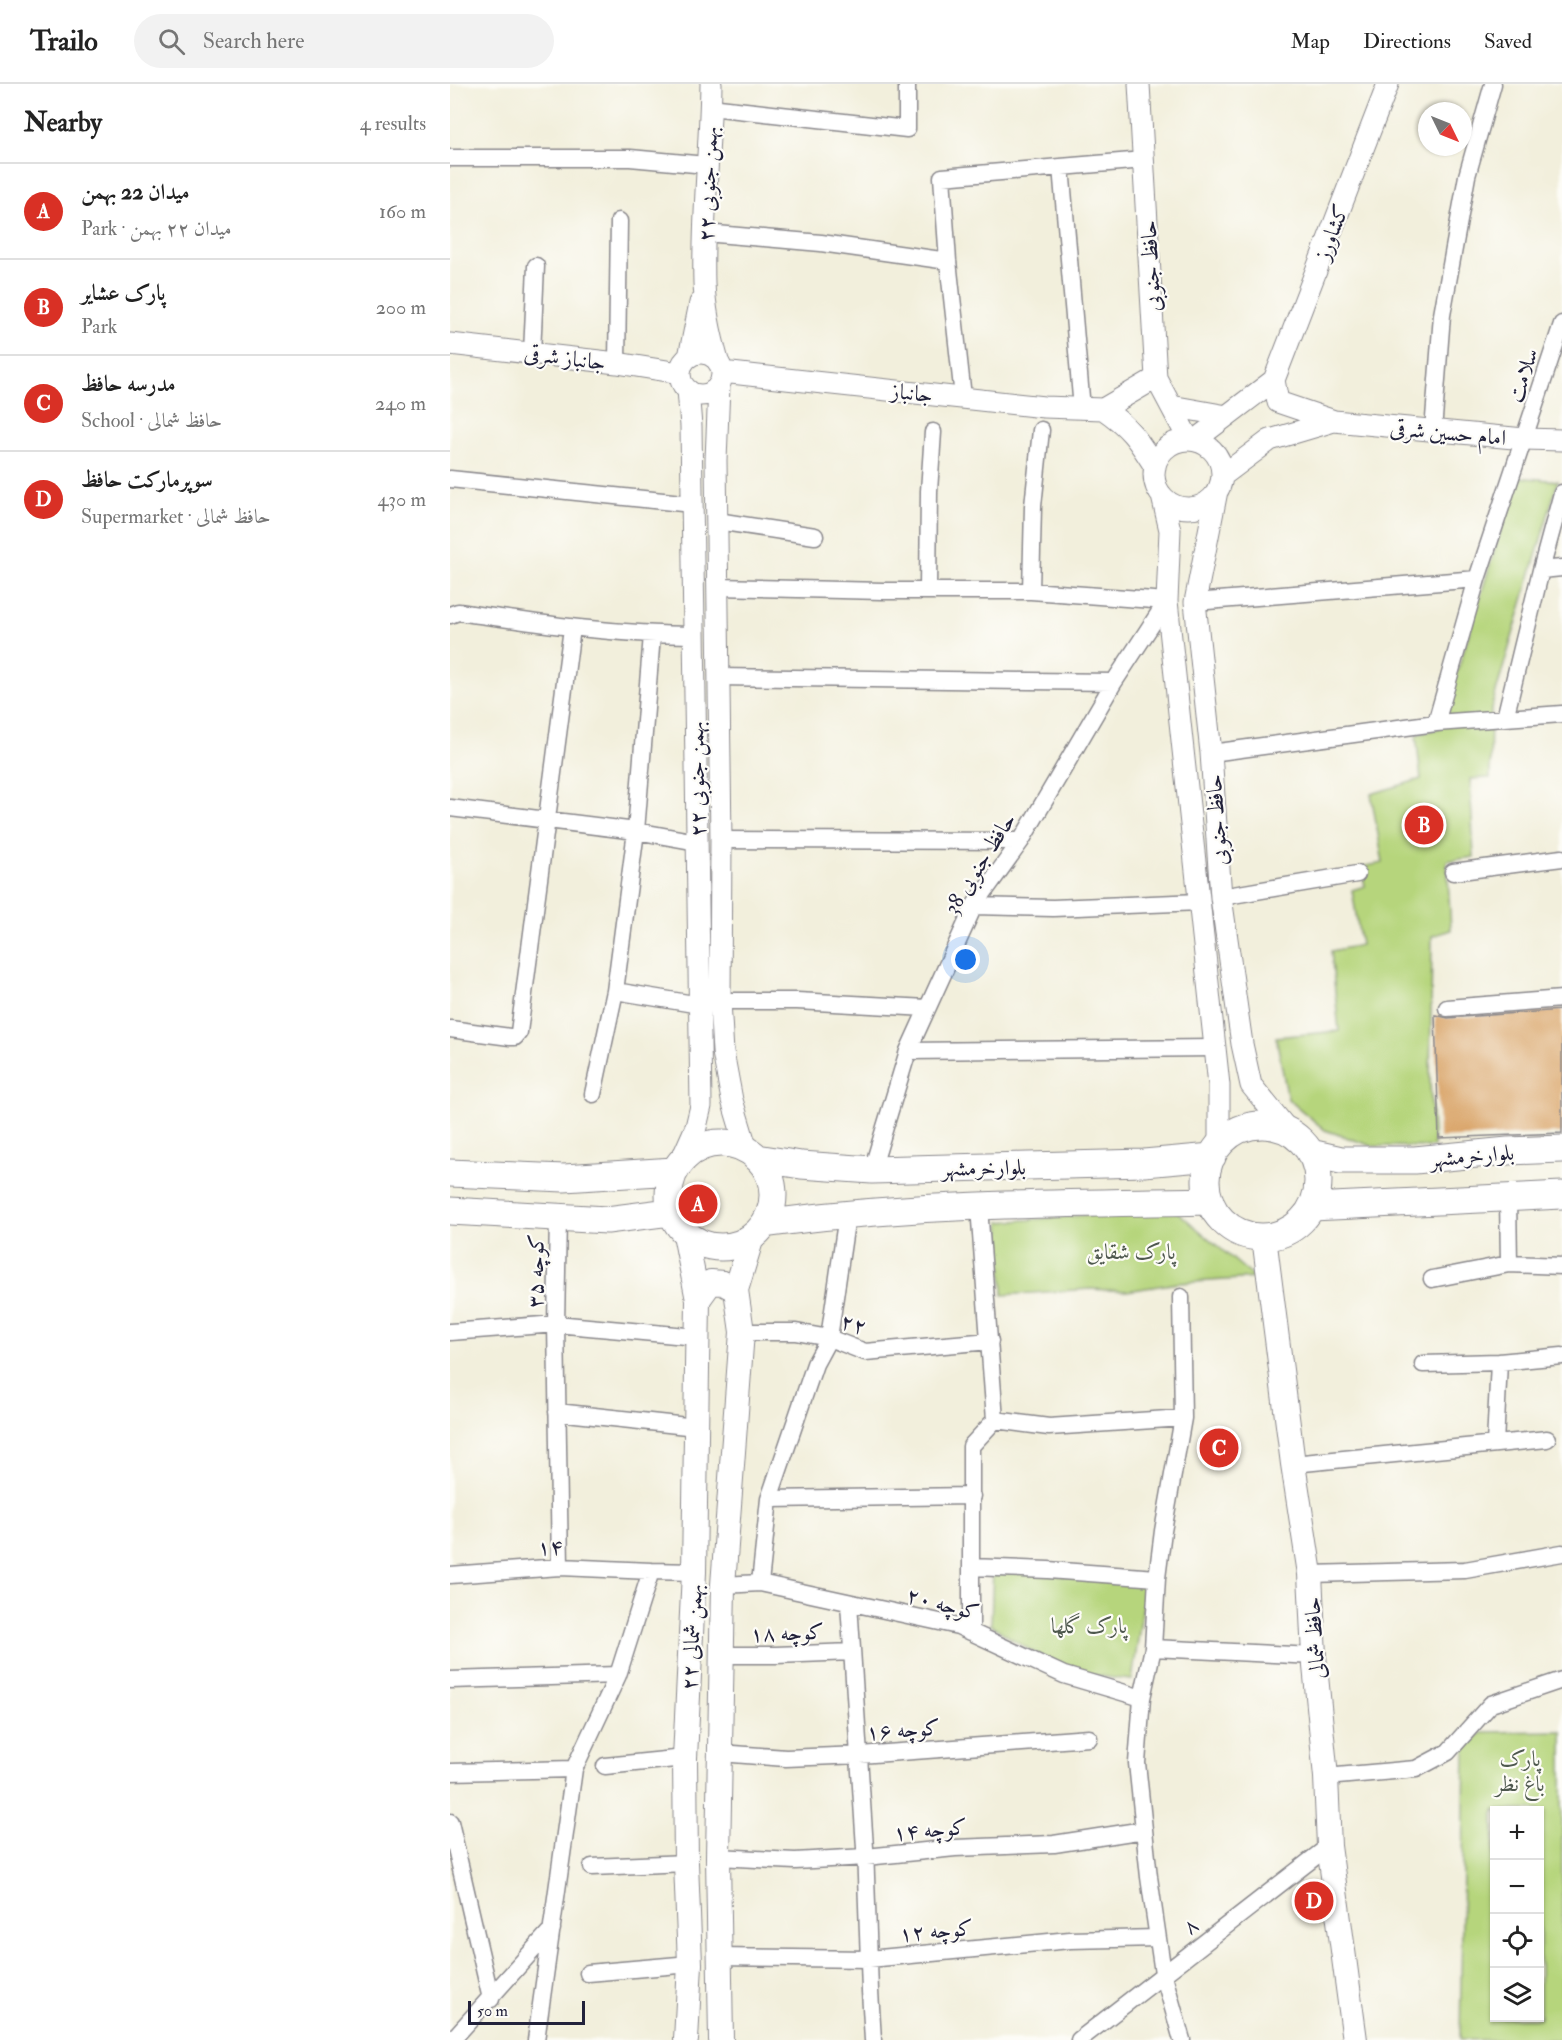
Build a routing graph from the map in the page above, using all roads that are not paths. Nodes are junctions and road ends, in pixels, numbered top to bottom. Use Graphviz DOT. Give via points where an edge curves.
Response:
graph roads {
  1 [pos="711,84"];
  2 [pos="908,84"];
  3 [pos="1139,84"];
  4 [pos="1388,84"];
  5 [pos="1493,84"];
  6 [pos="710,107"];
  7 [pos="450,158"];
  8 [pos="1144,160"];
  9 [pos="706,165"];
  10 [pos="1061,167"];
  11 [pos="619,221"];
  12 [pos="705,233"];
  13 [pos="948,261"];
  14 [pos="536,266"];
  15 [pos="704,285"];
  16 [pos="1562,324"];
  17 [pos="450,344"];
  18 [pos="532,352"];
  19 [pos="617,363"];
  20 [pos="686,373"];
  21 [pos="719,373"];
  22 [pos="1156,378"];
  23 [pos="1275,380"];
  24 [pos="963,397"];
  25 [pos="1278,402"];
  26 [pos="1171,406"];
  27 [pos="1092,409"];
  28 [pos="1227,416"];
  29 [pos="1334,421"];
  30 [pos="1041,430"];
  31 [pos="1432,431"];
  32 [pos="933,432"];
  33 [pos="1524,439"];
  34 [pos="1192,440"];
  35 [pos="1269,440"];
  36 [pos="1562,440"];
  37 [pos="1155,467"];
  38 [pos="450,479"];
  39 [pos="1220,484"];
  40 [pos="1562,493"];
  41 [pos="1162,496"];
  42 [pos="692,504"];
  43 [pos="717,521"];
  44 [pos="814,536"];
  45 [pos="1562,568"];
  46 [pos="1541,570"];
  47 [pos="1477,579"];
  48 [pos="718,587"];
  49 [pos="928,591"];
  50 [pos="1031,591"];
  51 [pos="1167,601"];
  52 [pos="1195,602"];
  53 [pos="450,615"];
  54 [pos="572,628"];
  55 [pos="652,635"];
  56 [pos="694,635"];
  57 [pos="718,677"];
  58 [pos="1114,682"];
  59 [pos="1562,714"];
  60 [pos="1505,718"];
  61 [pos="1436,723"];
  62 [pos="1211,753"];
  63 [pos="450,808"];
  64 [pos="547,820"];
  65 [pos="636,831"];
  66 [pos="721,840"];
  67 [pos="1021,841"];
  68 [pos="697,842"];
  69 [pos="1562,858"];
  70 [pos="1453,872"];
  71 [pos="1357,874"];
  72 [pos="1221,897"];
  73 [pos="1200,902"];
  74 [pos="974,906"];
  75 [pos="615,991"];
  76 [pos="1562,999"];
  77 [pos="720,1001"];
  78 [pos="700,1005"];
  79 [pos="927,1008"];
  80 [pos="1447,1008"];
  81 [pos="450,1029"];
  82 [pos="1215,1048"];
  83 [pos="908,1051"];
  84 [pos="1251,1084"];
  85 [pos="1219,1085"];
  86 [pos="593,1094"];
  87 [pos="735,1109"];
  88 [pos="700,1113"];
  89 [pos="1301,1143"];
  90 [pos="1562,1149"];
  91 [pos="1216,1151"];
  92 [pos="752,1154"];
  93 [pos="1341,1160"];
  94 [pos="1144,1163"];
  95 [pos="801,1165"];
  96 [pos="677,1167"];
  97 [pos="872,1170"];
  98 [pos="450,1173"];
  99 [pos="610,1174"];
  100 [pos="1562,1195"];
  101 [pos="1508,1197"];
  102 [pos="1210,1201"];
  103 [pos="1143,1203"];
  104 [pos="1345,1205"];
  105 [pos="979,1207"];
  106 [pos="1312,1207"];
  107 [pos="450,1211"];
  108 [pos="670,1212"];
  109 [pos="848,1215"];
  110 [pos="558,1218"];
  111 [pos="807,1218"];
  112 [pos="608,1220"];
  113 [pos="758,1230"];
  114 [pos="685,1234"];
  115 [pos="1264,1237"];
  116 [pos="1509,1264"];
  117 [pos="1562,1266"];
  118 [pos="1432,1279"];
  119 [pos="736,1290"];
  120 [pos="1181,1297"];
  121 [pos="698,1300"];
  122 [pos="556,1324"];
  123 [pos="450,1332"];
  124 [pos="742,1332"];
  125 [pos="697,1337"];
  126 [pos="829,1338"];
  127 [pos="990,1341"];
  128 [pos="1562,1356"];
  129 [pos="1499,1362"];
  130 [pos="1423,1364"];
  131 [pos="557,1412"];
  132 [pos="1183,1418"];
  133 [pos="995,1420"];
  134 [pos="696,1427"];
  135 [pos="1548,1439"];
  136 [pos="1495,1444"];
  137 [pos="1293,1464"];
  138 [pos="972,1496"];
  139 [pos="769,1498"];
  140 [pos="1562,1553"];
  141 [pos="560,1567"];
  142 [pos="971,1567"];
  143 [pos="651,1571"];
  144 [pos="694,1572"];
  145 [pos="1310,1574"];
  146 [pos="450,1575"];
  147 [pos="1156,1578"];
  148 [pos="760,1583"];
  149 [pos="723,1585"];
  150 [pos="849,1604"];
  151 [pos="971,1632"];
  152 [pos="1153,1648"];
  153 [pos="852,1652"];
  154 [pos="722,1655"];
  155 [pos="1314,1656"];
  156 [pos="618,1675"];
  157 [pos="450,1680"];
  158 [pos="1562,1680"];
  159 [pos="1142,1698"];
  160 [pos="1089,1738"];
  161 [pos="720,1753"];
  162 [pos="860,1755"];
  163 [pos="685,1758"];
  164 [pos="605,1766"];
  165 [pos="574,1769"];
  166 [pos="450,1772"];
  167 [pos="1326,1777"];
  168 [pos="450,1822"];
  169 [pos="1144,1830"];
  170 [pos="1329,1846"];
  171 [pos="718,1857"];
  172 [pos="866,1857"];
  173 [pos="686,1863"];
  174 [pos="592,1867"];
  175 [pos="552,1929"];
  176 [pos="1158,1938"];
  177 [pos="719,1957"];
  178 [pos="869,1959"];
  179 [pos="690,1964"];
  180 [pos="588,1973"];
  181 [pos="1163,1973"];
  182 [pos="491,1999"];
  183 [pos="1101,2022"];
  184 [pos="452,2040"];
  185 [pos="537,2040"];
  186 [pos="686,2040"];
  187 [pos="721,2040"];
  188 [pos="873,2040"];
  189 [pos="1079,2040"];
  190 [pos="1104,2040"];
  191 [pos="1182,2040"];
  192 [pos="1355,2040"];
  1 -- 6 [label="street, ۲۲ بهمن جنوبی"];
  2 -- 6 [label="street" via="907,129"];
  3 -- 8 [label="street, حافظ جنوبی"];
  4 -- 23 [label="street, کشاورز"];
  5 -- 31 [label="street" via="1467,176 1442,315"];
  6 -- 9 [label="street, ۲۲ بهمن جنوبی"];
  7 -- 9 [label="street" via="630,158"];
  8 -- 10 [label="street"];
  8 -- 22 [label="street, حافظ جنوبی"];
  9 -- 12 [label="street, ۲۲ بهمن جنوبی"];
  10 -- 13 [label="street" via="942,177"];
  10 -- 27 [label="street"];
  11 -- 19 [label="street"];
  12 -- 13 [label="street" via="821,243"];
  12 -- 15 [label="street, ۲۲ بهمن جنوبی"];
  13 -- 24 [label="street"];
  14 -- 18 [label="street"];
  15 -- 20 [label="street, ۲۲ بهمن جنوبی"];
  15 -- 21 [label="street, ۲۲ بهمن جنوبی"];
  16 -- 33 [label="street, سلامت"];
  17 -- 18 [label="street, جانباز شرقی"];
  18 -- 19 [label="street, جانباز شرقی"];
  19 -- 20 [label="street, جانباز شرقی"];
  20 -- 21 [label="street" via="694,354 707,354"];
  20 -- 21 [label="street" via="700,395 707,394"];
  20 -- 42 [label="street, ۲۲ بهمن جنوبی"];
  21 -- 24 [label="street, جانباز"];
  21 -- 43 [label="street, ۲۲ بهمن جنوبی"];
  22 -- 26 [label="street, حافظ جنوبی"];
  22 -- 27 [label="street"];
  23 -- 25 [label="street"];
  23 -- 28 [label="street"];
  24 -- 27 [label="street, جانباز"];
  25 -- 29 [label="street"];
  25 -- 35 [label="street"];
  26 -- 28 [label="street"];
  26 -- 34 [label="street, حافظ جنوبی"];
  27 -- 37 [label="street" via="1120,420 1133,432"];
  28 -- 34 [label="street"];
  29 -- 31 [label="street, امام حسین شرقی"];
  29 -- 35 [label="street"];
  30 -- 50 [label="street" via="1033,506"];
  31 -- 33 [label="street, امام حسین شرقی"];
  32 -- 49 [label="street"];
  33 -- 36 [label="street, امام حسین شرقی"];
  33 -- 47 [label="street, سلامت"];
  34 -- 37 [label="street" via="1173,443 1163,450"];
  34 -- 39 [label="street" via="1212,449 1222,466"];
  35 -- 39 [label="street"];
  37 -- 41 [label="street" via="1154,482"];
  38 -- 42 [label="street"];
  39 -- 41 [label="street" via="1206,503 1191,508 1175,506"];
  39 -- 52 [label="street, حافظ جنوبی"];
  40 -- 46 [label="street"];
  41 -- 51 [label="street, حافظ جنوبی" via="1170,530"];
  42 -- 56 [label="street, ۲۲ بهمن جنوبی"];
  43 -- 44 [label="street"];
  43 -- 48 [label="street, ۲۲ بهمن جنوبی"];
  45 -- 46 [label="street"];
  46 -- 60 [label="street"];
  47 -- 52 [label="street"];
  47 -- 61 [label="street, سلامت"];
  48 -- 49 [label="street"];
  48 -- 57 [label="street, ۲۲ بهمن جنوبی"];
  49 -- 50 [label="street"];
  50 -- 51 [label="street"];
  51 -- 58 [label="street, حافظ جنوبی 38"];
  51 -- 73 [label="street, حافظ جنوبی"];
  52 -- 62 [label="street, حافظ جنوبی"];
  53 -- 54 [label="street" via="458,612"];
  54 -- 55 [label="street"];
  54 -- 64 [label="street"];
  55 -- 56 [label="street"];
  55 -- 65 [label="street"];
  56 -- 68 [label="street, ۲۲ بهمن جنوبی"];
  57 -- 58 [label="street"];
  57 -- 66 [label="street, ۲۲ بهمن جنوبی"];
  58 -- 67 [label="street, حافظ جنوبی 38"];
  59 -- 60 [label="street"];
  60 -- 61 [label="street"];
  61 -- 62 [label="street"];
  62 -- 72 [label="street, حافظ جنوبی"];
  63 -- 64 [label="street"];
  64 -- 65 [label="street"];
  64 -- 81 [label="street" via="519,1032 510,1037"];
  65 -- 68 [label="street"];
  65 -- 75 [label="street"];
  66 -- 67 [label="street"];
  66 -- 77 [label="street, ۲۲ بهمن جنوبی"];
  67 -- 74 [label="street, حافظ جنوبی 38"];
  68 -- 78 [label="street, ۲۲ بهمن جنوبی"];
  69 -- 70 [label="street"];
  71 -- 72 [label="street"];
  72 -- 84 [label="street, حافظ جنوبی"];
  73 -- 74 [label="street" via="1053,908"];
  73 -- 82 [label="street, حافظ جنوبی"];
  74 -- 79 [label="street, حافظ جنوبی 38"];
  75 -- 78 [label="street"];
  75 -- 86 [label="street"];
  76 -- 80 [label="street"];
  77 -- 79 [label="street"];
  77 -- 87 [label="street, ۲۲ بهمن جنوبی" via="723,1052"];
  78 -- 88 [label="street, ۲۲ بهمن جنوبی"];
  79 -- 83 [label="street, حافظ جنوبی 38"];
  82 -- 83 [label="street"];
  82 -- 85 [label="street, حافظ جنوبی"];
  83 -- 97 [label="street, حافظ جنوبی 38"];
  84 -- 85 [label="street" via="1229,1096"];
  84 -- 89 [label="street, حافظ جنوبی"];
  85 -- 91 [label="street, حافظ جنوبی"];
  87 -- 88 [label="street" via="709,1118"];
  87 -- 92 [label="street, ۲۲ بهمن جنوبی"];
  88 -- 96 [label="street, ۲۲ بهمن جنوبی"];
  89 -- 91 [label="main road" via="1280,1128 1253,1126 1229,1137"];
  89 -- 93 [label="main road, بلوارخرمشهر"];
  89 -- 106 [label="main road" via="1316,1166 1318,1179"];
  90 -- 93 [label="main road, بلوارخرمشهر" via="1415,1160"];
  91 -- 94 [label="main road, بلوارخرمشهر"];
  91 -- 102 [label="main road" via="1206,1179"];
  92 -- 95 [label="main road, بلوارخرمشهر"];
  92 -- 96 [label="main road" via="736,1145 713,1144 694,1150"];
  92 -- 113 [label="main road" via="766,1168 773,1194 772,1208"];
  93 -- 104 [label="main road" via="1331,1185 1334,1196"];
  94 -- 97 [label="main road, بلوارخرمشهر"];
  94 -- 103 [label="main road" via="1156,1173 1158,1185"];
  95 -- 97 [label="main road, بلوارخرمشهر"];
  95 -- 111 [label="main road" via="790,1178 785,1194 790,1207"];
  96 -- 99 [label="main road"];
  96 -- 108 [label="main road" via="669,1184"];
  98 -- 99 [label="main road" via="564,1178"];
  99 -- 112 [label="main road" via="617,1184 619,1203"];
  100 -- 101 [label="main road, بلوارخرمشهر"];
  101 -- 104 [label="main road, بلوارخرمشهر"];
  101 -- 116 [label="street"];
  102 -- 103 [label="main road, بلوارخرمشهر"];
  102 -- 115 [label="main road" via="1231,1228"];
  103 -- 105 [label="main road, بلوارخرمشهر"];
  104 -- 106 [label="main road, بلوارخرمشهر"];
  105 -- 109 [label="main road, بلوارخرمشهر"];
  105 -- 127 [label="street"];
  106 -- 115 [label="main road" via="1290,1229"];
  107 -- 110 [label="main road"];
  108 -- 112 [label="main road"];
  108 -- 114 [label="main road"];
  109 -- 111 [label="main road, بلوارخرمشهر"];
  109 -- 126 [label="street"];
  110 -- 112 [label="main road"];
  110 -- 122 [label="street, کوچه ۳۵"];
  111 -- 113 [label="main road, بلوارخرمشهر"];
  113 -- 114 [label="main road" via="735,1246 722,1248 709,1247"];
  113 -- 119 [label="main road, ۲۲ بهمن شمالی"];
  114 -- 121 [label="main road, ۲۲ بهمن شمالی"];
  115 -- 137 [label="main road, حافظ شمالی"];
  116 -- 117 [label="street"];
  116 -- 118 [label="street"];
  119 -- 121 [label="main road" via="711,1282"];
  119 -- 124 [label="main road, ۲۲ بهمن شمالی"];
  120 -- 132 [label="street"];
  121 -- 125 [label="main road, ۲۲ بهمن شمالی"];
  122 -- 123 [label="street"];
  122 -- 125 [label="street"];
  122 -- 131 [label="street, کوچه ۳۵"];
  124 -- 126 [label="street, ۲۲" via="796,1332"];
  124 -- 149 [label="main road, ۲۲ بهمن شمالی"];
  125 -- 134 [label="main road, ۲۲ بهمن شمالی"];
  126 -- 127 [label="street, ۲۲" via="865,1352"];
  126 -- 139 [label="street" via="815,1364"];
  127 -- 133 [label="street"];
  128 -- 129 [label="street"];
  129 -- 130 [label="street"];
  129 -- 136 [label="street"];
  131 -- 134 [label="street"];
  131 -- 141 [label="street, کوچه ۳۵"];
  132 -- 133 [label="street" via="1048,1427"];
  132 -- 147 [label="street"];
  133 -- 138 [label="street" via="971,1446"];
  134 -- 144 [label="main road, ۲۲ بهمن شمالی"];
  135 -- 136 [label="street"];
  136 -- 137 [label="street"];
  137 -- 145 [label="main road, حافظ شمالی"];
  138 -- 139 [label="street"];
  138 -- 142 [label="street"];
  139 -- 148 [label="street"];
  140 -- 145 [label="street" via="1465,1570"];
  141 -- 143 [label="street, ۱۴"];
  141 -- 146 [label="street, ۱۴"];
  142 -- 147 [label="street"];
  142 -- 151 [label="street"];
  143 -- 144 [label="street, ۱۴"];
  143 -- 156 [label="street"];
  144 -- 163 [label="main road, ۲۲ بهمن شمالی"];
  145 -- 155 [label="main road, حافظ شمالی"];
  147 -- 152 [label="street"];
  148 -- 149 [label="street, کوچه ۲۰"];
  148 -- 150 [label="street, کوچه ۲۰"];
  149 -- 154 [label="main road, ۲۲ بهمن شمالی"];
  150 -- 151 [label="street, کوچه ۲۰"];
  150 -- 153 [label="street"];
  151 -- 159 [label="street, کوچه ۲۰" via="1064,1675"];
  152 -- 155 [label="street"];
  152 -- 159 [label="street"];
  153 -- 154 [label="street, کوچه ۱۸"];
  153 -- 162 [label="street"];
  154 -- 161 [label="main road, ۲۲ بهمن شمالی"];
  155 -- 167 [label="main road, حافظ شمالی"];
  156 -- 157 [label="street"];
  156 -- 165 [label="street"];
  158 -- 167 [label="street" via="1491,1704 1448,1752 1416,1769"];
  159 -- 169 [label="street" via="1137,1763"];
  160 -- 162 [label="street, کوچه ۱۶"];
  161 -- 162 [label="street, کوچه ۱۶" via="786,1758"];
  161 -- 171 [label="main road, ۲۲ بهمن شمالی"];
  162 -- 172 [label="street"];
  163 -- 164 [label="street"];
  163 -- 173 [label="main road, ۲۲ بهمن شمالی"];
  165 -- 166 [label="street"];
  165 -- 175 [label="street"];
  167 -- 170 [label="main road, حافظ شمالی"];
  168 -- 182 [label="street"];
  169 -- 172 [label="street, کوچه ۱۴" via="1054,1844"];
  169 -- 176 [label="street"];
  170 -- 181 [label="street, ۸"];
  170 -- 192 [label="main road, حافظ شمالی"];
  171 -- 172 [label="street, کوچه ۱۴" via="795,1861"];
  171 -- 177 [label="main road, ۲۲ بهمن شمالی"];
  172 -- 178 [label="street"];
  173 -- 174 [label="street"];
  173 -- 179 [label="main road, ۲۲ بهمن شمالی"];
  175 -- 182 [label="street"];
  175 -- 185 [label="street"];
  176 -- 178 [label="street, کوچه ۱۲" via="1070,1940"];
  176 -- 181 [label="street"];
  177 -- 178 [label="street, کوچه ۱۲"];
  177 -- 187 [label="main road, ۲۲ بهمن شمالی"];
  178 -- 188 [label="street"];
  179 -- 180 [label="street"];
  179 -- 186 [label="main road, ۲۲ بهمن شمالی"];
  181 -- 183 [label="street, ۸"];
  181 -- 191 [label="street"];
  182 -- 184 [label="street"];
  183 -- 189 [label="street, ۸"];
  183 -- 190 [label="street"];
}
